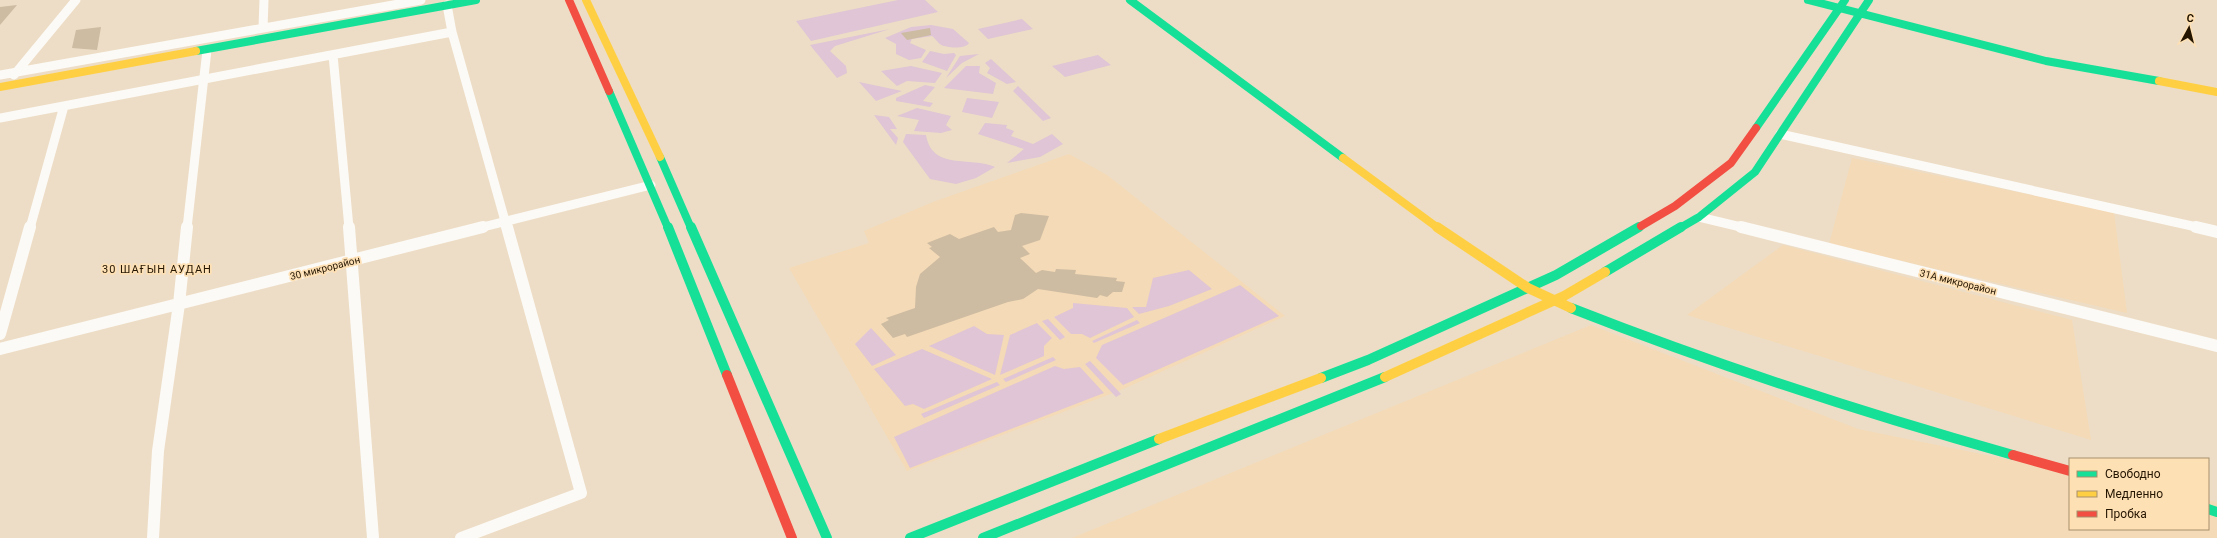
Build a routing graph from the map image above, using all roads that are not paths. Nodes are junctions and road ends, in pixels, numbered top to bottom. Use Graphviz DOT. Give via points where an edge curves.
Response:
graph roads {
  1 [pos="76,0"];
  2 [pos="264,0"];
  3 [pos="421,0"];
  4 [pos="476,0"];
  5 [pos="569,0"];
  6 [pos="586,0"];
  7 [pos="1130,0"];
  8 [pos="1140,0"];
  9 [pos="1808,0"];
  10 [pos="1822,0"];
  11 [pos="1869,0"];
  12 [pos="398,2"];
  13 [pos="448,3"];
  14 [pos="1842,5"];
  15 [pos="1861,13"];
  16 [pos="263,28"];
  17 [pos="452,32"];
  18 [pos="207,50"];
  19 [pos="333,55"];
  20 [pos="0,75"];
  21 [pos="14,76"];
  22 [pos="205,79"];
  23 [pos="0,82"];
  24 [pos="0,87"];
  25 [pos="2217,87"];
  26 [pos="2217,92"];
  27 [pos="64,106"];
  28 [pos="0,118"];
  29 [pos="1780,134"];
  30 [pos="651,186"];
  31 [pos="1675,206"];
  32 [pos="1699,217"];
  33 [pos="505,221"];
  34 [pos="2217,232"];
  35 [pos="352,261"];
  36 [pos="1538,284"];
  37 [pos="1528,288"];
  38 [pos="1564,296"];
  39 [pos="1553,301"];
  40 [pos="179,304"];
  41 [pos="0,334"];
  42 [pos="2217,346"];
  43 [pos="0,349"];
  44 [pos="2069,464"];
  45 [pos="2069,471"];
  46 [pos="153,538"];
  47 [pos="373,538"];
  48 [pos="461,538"];
  49 [pos="792,538"];
  50 [pos="827,538"];
  51 [pos="910,538"];
  52 [pos="983,538"];
  1 -- 21 [label="street"];
  2 -- 16 [label="street"];
  3 -- 12 [label="street"];
  4 -- 13 [label="main road"];
  5 -- 30 [label="main road"];
  6 -- 50 [label="main road" via="671,180"];
  7 -- 37 [label="main road" via="1446,234"];
  8 -- 36 [label="main road" via="1443,220"];
  9 -- 14 [label="main road"];
  10 -- 14 [label="main road"];
  11 -- 15 [label="main road"];
  12 -- 16 [label="street"];
  13 -- 17 [label="street"];
  13 -- 18 [label="main road"];
  13 -- 21 [label="main road"];
  14 -- 15 [label="main road"];
  14 -- 31 [label="main road" via="1731,163"];
  15 -- 25 [label="main road" via="2107,70"];
  15 -- 26 [label="main road" via="2046,61"];
  15 -- 29 [label="main road"];
  16 -- 21 [label="street"];
  17 -- 19 [label="street"];
  17 -- 33 [label="street"];
  18 -- 22 [label="street"];
  18 -- 24 [label="main road"];
  19 -- 22 [label="street"];
  19 -- 35 [label="street"];
  20 -- 21 [label="street"];
  21 -- 23 [label="main road"];
  22 -- 27 [label="street"];
  22 -- 40 [label="street"];
  27 -- 28 [label="street"];
  27 -- 41 [label="street"];
  29 -- 32 [label="main road" via="1755,172"];
  29 -- 34 [label="street"];
  30 -- 33 [label="street, 30 микрорайон"];
  30 -- 49 [label="main road"];
  31 -- 32 [label="main road"];
  31 -- 36 [label="main road"];
  32 -- 38 [label="main road"];
  32 -- 42 [label="street, 31А микрорайон"];
  33 -- 35 [label="street, 30 микрорайон"];
  33 -- 48 [label="street" via="581,493"];
  35 -- 40 [label="street, 30 микрорайон"];
  35 -- 47 [label="street"];
  36 -- 37 [label="main road"];
  36 -- 38 [label="main road"];
  37 -- 39 [label="main road"];
  37 -- 51 [label="main road" via="1368,360 1160,438"];
  38 -- 39 [label="main road"];
  38 -- 44 [label="main road" via="1714,354 1850,399"];
  39 -- 45 [label="main road" via="1669,347 1897,423"];
  39 -- 52 [label="main road" via="1390,375"];
  40 -- 43 [label="street, 30 микрорайон"];
  40 -- 46 [label="street" via="158,451"];
}
